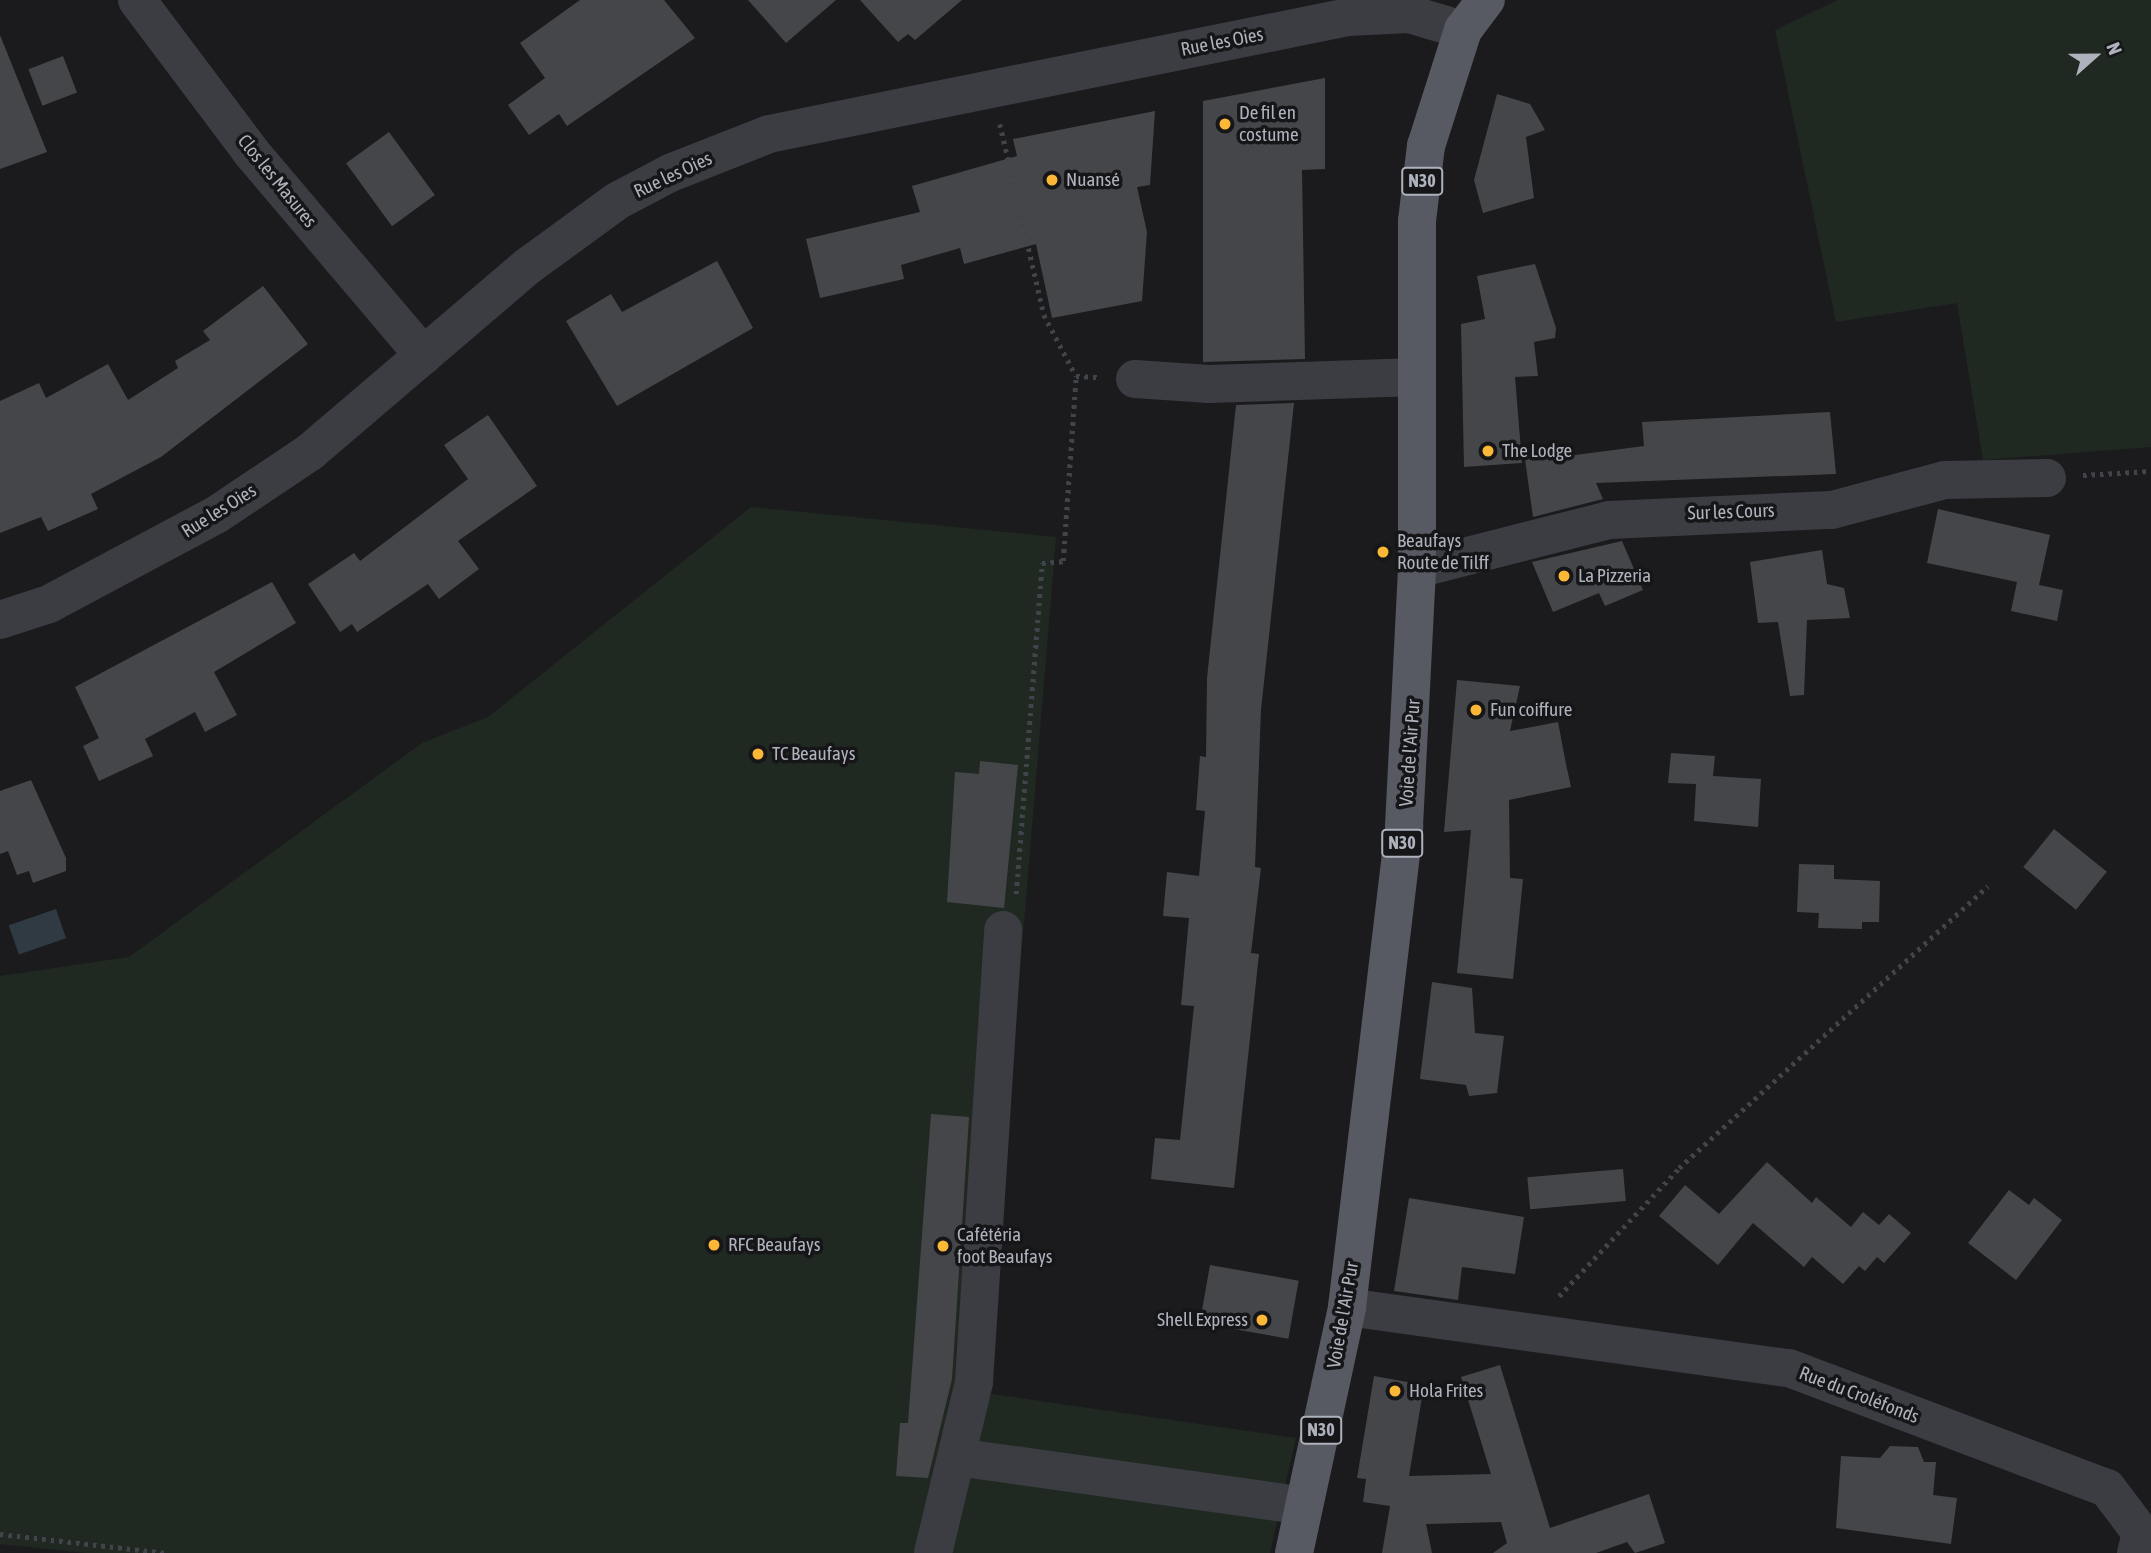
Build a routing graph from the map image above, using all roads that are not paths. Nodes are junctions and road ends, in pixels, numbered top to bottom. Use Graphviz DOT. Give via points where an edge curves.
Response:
graph roads {
  1 [pos="137,0"];
  2 [pos="1486,0"];
  3 [pos="1463,30"];
  4 [pos="424,356"];
  5 [pos="1417,376"];
  6 [pos="1135,379"];
  7 [pos="2048,478"];
  8 [pos="1418,569"];
  9 [pos="0,620"];
  10 [pos="1003,930"];
  11 [pos="1347,1307"];
  12 [pos="957,1457"];
  13 [pos="1304,1506"];
  14 [pos="933,1553"];
  15 [pos="1294,1553"];
  16 [pos="2136,1553"];
  1 -- 4 [label="street, Clos les Masures" via="251,152"];
  2 -- 3 [label="main road, Voie de l'Air Pur / N30"];
  3 -- 4 [label="street, Rue les Oies" via="1409,14 1367,14 769,134 670,173 617,201 528,266"];
  3 -- 5 [label="main road, Voie de l'Air Pur / N30" via="1426,146 1417,221"];
  4 -- 9 [label="street, Rue les Oies" via="310,452 216,515 49,604"];
  5 -- 6 [label="street" via="1209,384"];
  5 -- 8 [label="main road, Voie de l'Air Pur / N30"];
  7 -- 8 [label="street, Sur les Cours" via="1945,480 1832,510 1609,520"];
  8 -- 11 [label="main road, Voie de l'Air Pur / N30" via="1404,826"];
  10 -- 12 [label="street" via="974,1382"];
  11 -- 13 [label="main road, Voie de l'Air Pur / N30"];
  11 -- 16 [label="street, Rue du Croléfonds" via="1789,1368 2107,1488 2141,1533"];
  12 -- 13 [label="street"];
  12 -- 14 [label="street"];
  13 -- 15 [label="main road, Voie de l'Air Pur / N30"];
}
